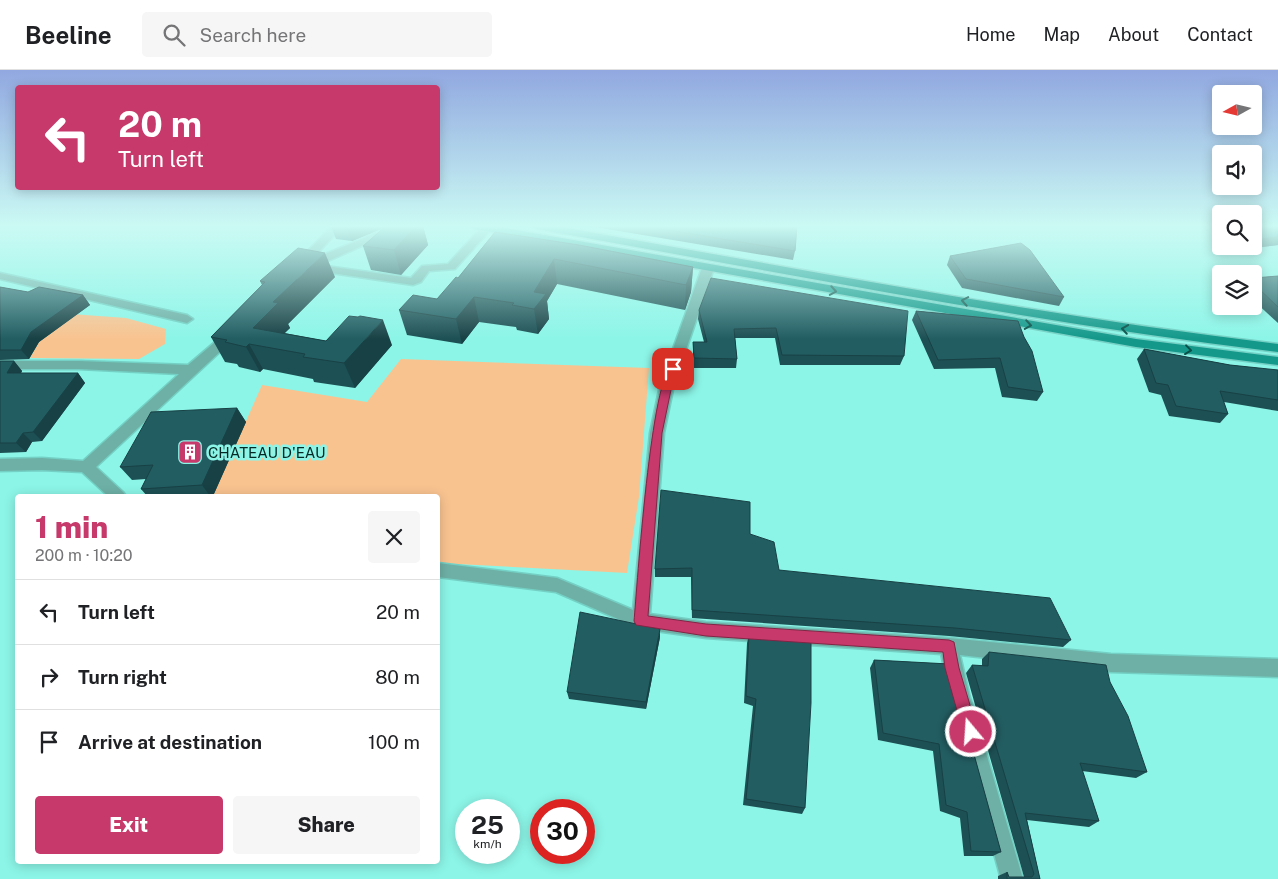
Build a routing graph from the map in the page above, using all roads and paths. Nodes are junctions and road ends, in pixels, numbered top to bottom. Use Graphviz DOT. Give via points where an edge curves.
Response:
graph roads {
  1 [pos="304,264"];
  2 [pos="310,264"];
  3 [pos="454,264"];
  4 [pos="684,264"];
  5 [pos="751,264"];
  6 [pos="300,268"];
  7 [pos="708,268"];
  8 [pos="0,276"];
  9 [pos="188,319"];
  10 [pos="241,325"];
  11 [pos="1278,348"];
  12 [pos="1278,361"];
  13 [pos="0,365"];
  14 [pos="191,370"];
  15 [pos="0,464"];
  16 [pos="86,467"];
  17 [pos="116,494"];
  18 [pos="440,570"];
  19 [pos="641,621"];
  20 [pos="949,646"];
  21 [pos="1278,668"];
  22 [pos="1012,879"];
  1 -- 6 [label="street"];
  2 -- 6 [label="street"];
  3 -- 6 [label="street" via="446,268 428,267 413,282"];
  4 -- 7 [label="main road"];
  11 -- 5 [label="main road, one-way" via="1058,318"];
  7 -- 12 [label="main road, one-way" via="1136,343"];
  7 -- 19 [label="street" via="667,385 657,433"];
  8 -- 9 [label="street"];
  10 -- 14 [label="street"];
  13 -- 14 [label="street" via="79,364"];
  14 -- 16 [label="street"];
  15 -- 16 [label="street"];
  16 -- 17 [label="street"];
  18 -- 19 [label="street" via="557,585"];
  19 -- 20 [label="street" via="706,630"];
  20 -- 21 [label="street" via="1111,663"];
  20 -- 22 [label="street" via="954,677"];
}
